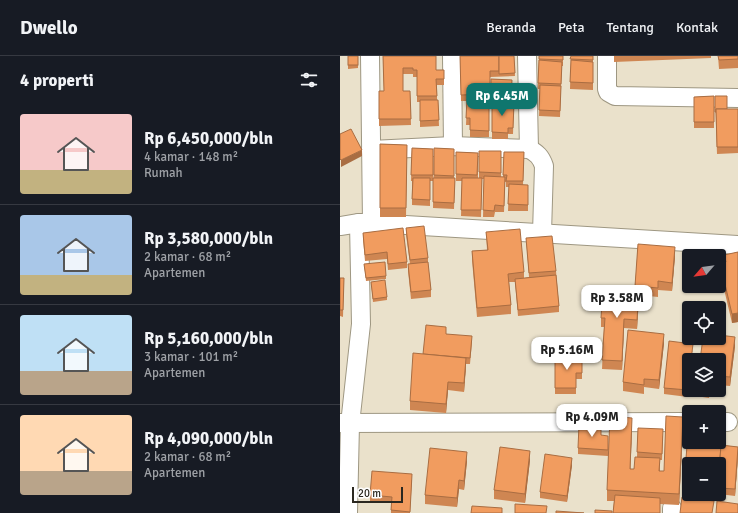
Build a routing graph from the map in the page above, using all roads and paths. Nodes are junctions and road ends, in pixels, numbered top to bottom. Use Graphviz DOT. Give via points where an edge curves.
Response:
graph roads {
  1 [pos="370,56"];
  2 [pos="452,56"];
  3 [pos="528,56"];
  4 [pos="607,56"];
  5 [pos="738,98"];
  6 [pos="453,146"];
  7 [pos="529,149"];
  8 [pos="371,150"];
  9 [pos="365,223"];
  10 [pos="340,226"];
  11 [pos="542,234"];
  12 [pos="738,245"];
  13 [pos="682,422"];
  14 [pos="345,423"];
  15 [pos="348,513"];
  1 -- 8 [label="street"];
  2 -- 6 [label="street"];
  3 -- 7 [label="street"];
  4 -- 5 [label="street" via="607,89 615,96"];
  6 -- 7 [label="street"];
  6 -- 8 [label="street"];
  7 -- 11 [label="street" via="541,158 544,166"];
  8 -- 9 [label="street"];
  9 -- 10 [label="street"];
  9 -- 11 [label="street"];
  9 -- 14 [label="street" via="361,324"];
  11 -- 12 [label="street"];
  13 -- 14 [label="street"];
  14 -- 15 [label="street"];
}
